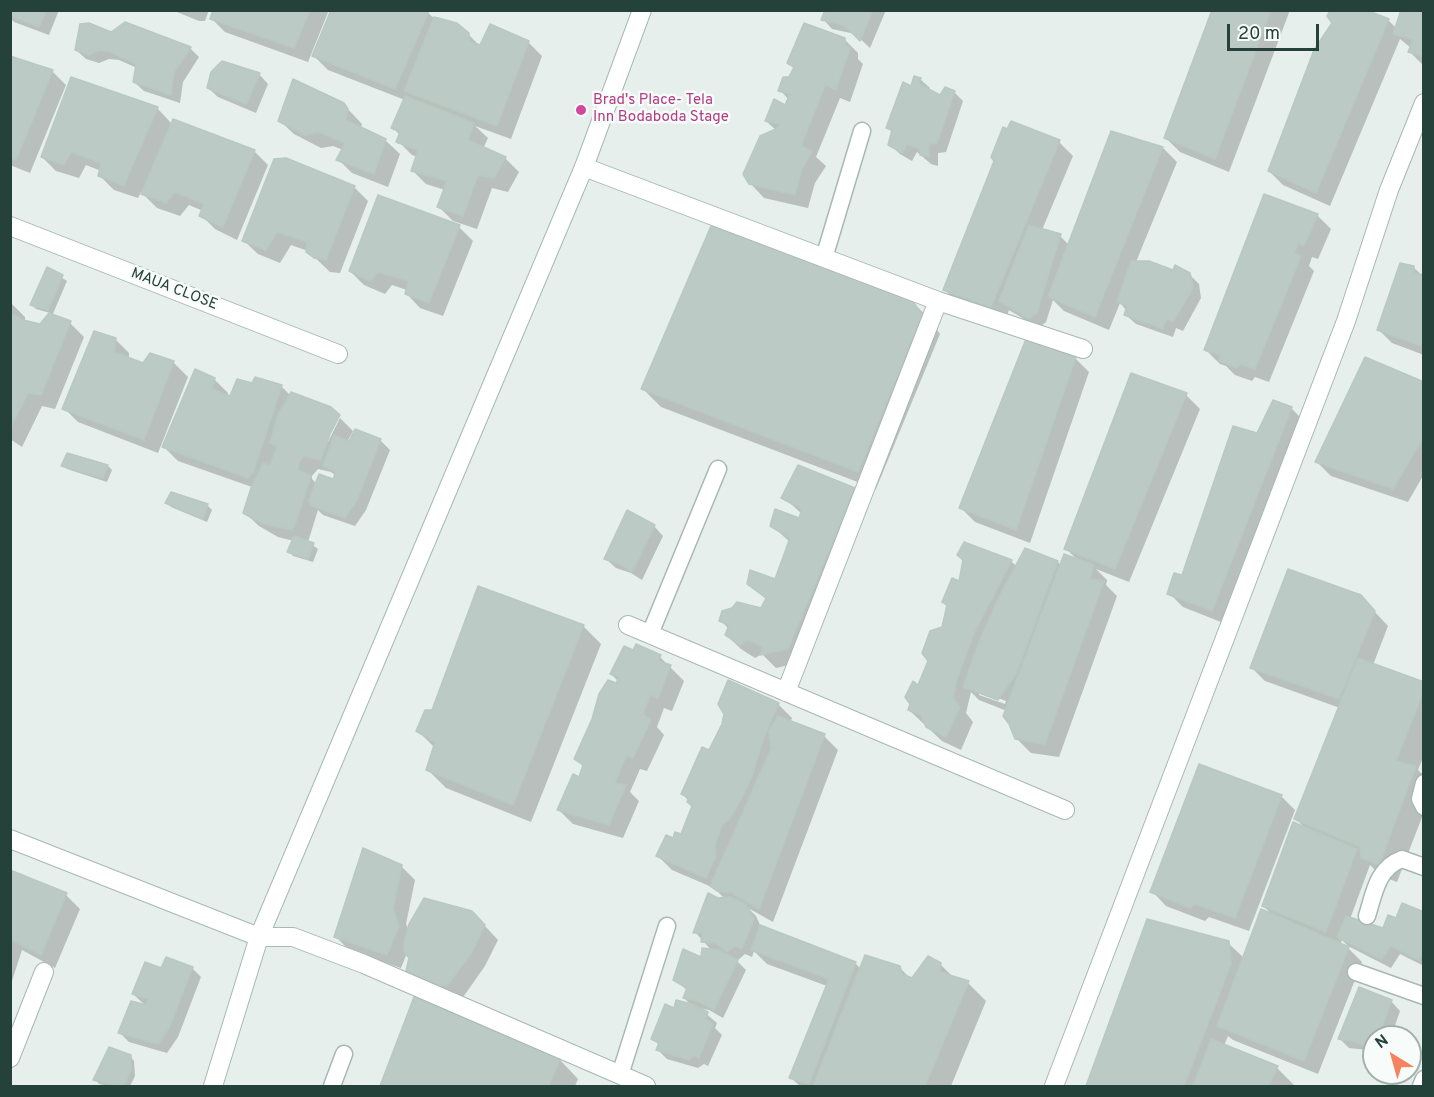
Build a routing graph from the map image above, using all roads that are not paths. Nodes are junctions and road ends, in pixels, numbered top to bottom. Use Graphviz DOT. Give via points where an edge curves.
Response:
graph roads {
  1 [pos="642,10"];
  2 [pos="1424,104"];
  3 [pos="862,131"];
  4 [pos="584,167"];
  5 [pos="10,226"];
  6 [pos="824,258"];
  7 [pos="938,301"];
  8 [pos="1083,349"];
  9 [pos="338,354"];
  10 [pos="718,469"];
  11 [pos="628,625"];
  12 [pos="650,634"];
  13 [pos="786,692"];
  14 [pos="1424,783"];
  15 [pos="1424,807"];
  16 [pos="1065,810"];
  17 [pos="10,839"];
  18 [pos="1424,867"];
  19 [pos="1367,916"];
  20 [pos="667,926"];
  21 [pos="259,937"];
  22 [pos="44,972"];
  23 [pos="1356,972"];
  24 [pos="1424,996"];
  25 [pos="344,1054"];
  26 [pos="10,1058"];
  27 [pos="620,1075"];
  28 [pos="1424,1079"];
  29 [pos="213,1086"];
  30 [pos="332,1086"];
  31 [pos="646,1086"];
  32 [pos="1054,1086"];
  33 [pos="1421,1086"];
  1 -- 4 [label="street"];
  2 -- 32 [label="street" via="1389,190 1346,321"];
  3 -- 6 [label="lane"];
  4 -- 6 [label="street"];
  4 -- 21 [label="street"];
  5 -- 9 [label="street, MAUA CLOSE"];
  6 -- 7 [label="street"];
  7 -- 8 [label="street"];
  7 -- 13 [label="street"];
  10 -- 12 [label="lane"];
  11 -- 12 [label="street"];
  12 -- 13 [label="street"];
  13 -- 16 [label="street"];
  14 -- 15 [label="lane" via="1420,799"];
  17 -- 21 [label="street"];
  18 -- 19 [label="lane" via="1402,859 1392,863 1383,871"];
  20 -- 27 [label="lane"];
  21 -- 27 [label="street" via="293,937 364,964"];
  21 -- 29 [label="street"];
  22 -- 26 [label="street"];
  23 -- 24 [label="lane"];
  25 -- 30 [label="lane"];
  27 -- 31 [label="street"];
  28 -- 33 [label="lane"];
}
